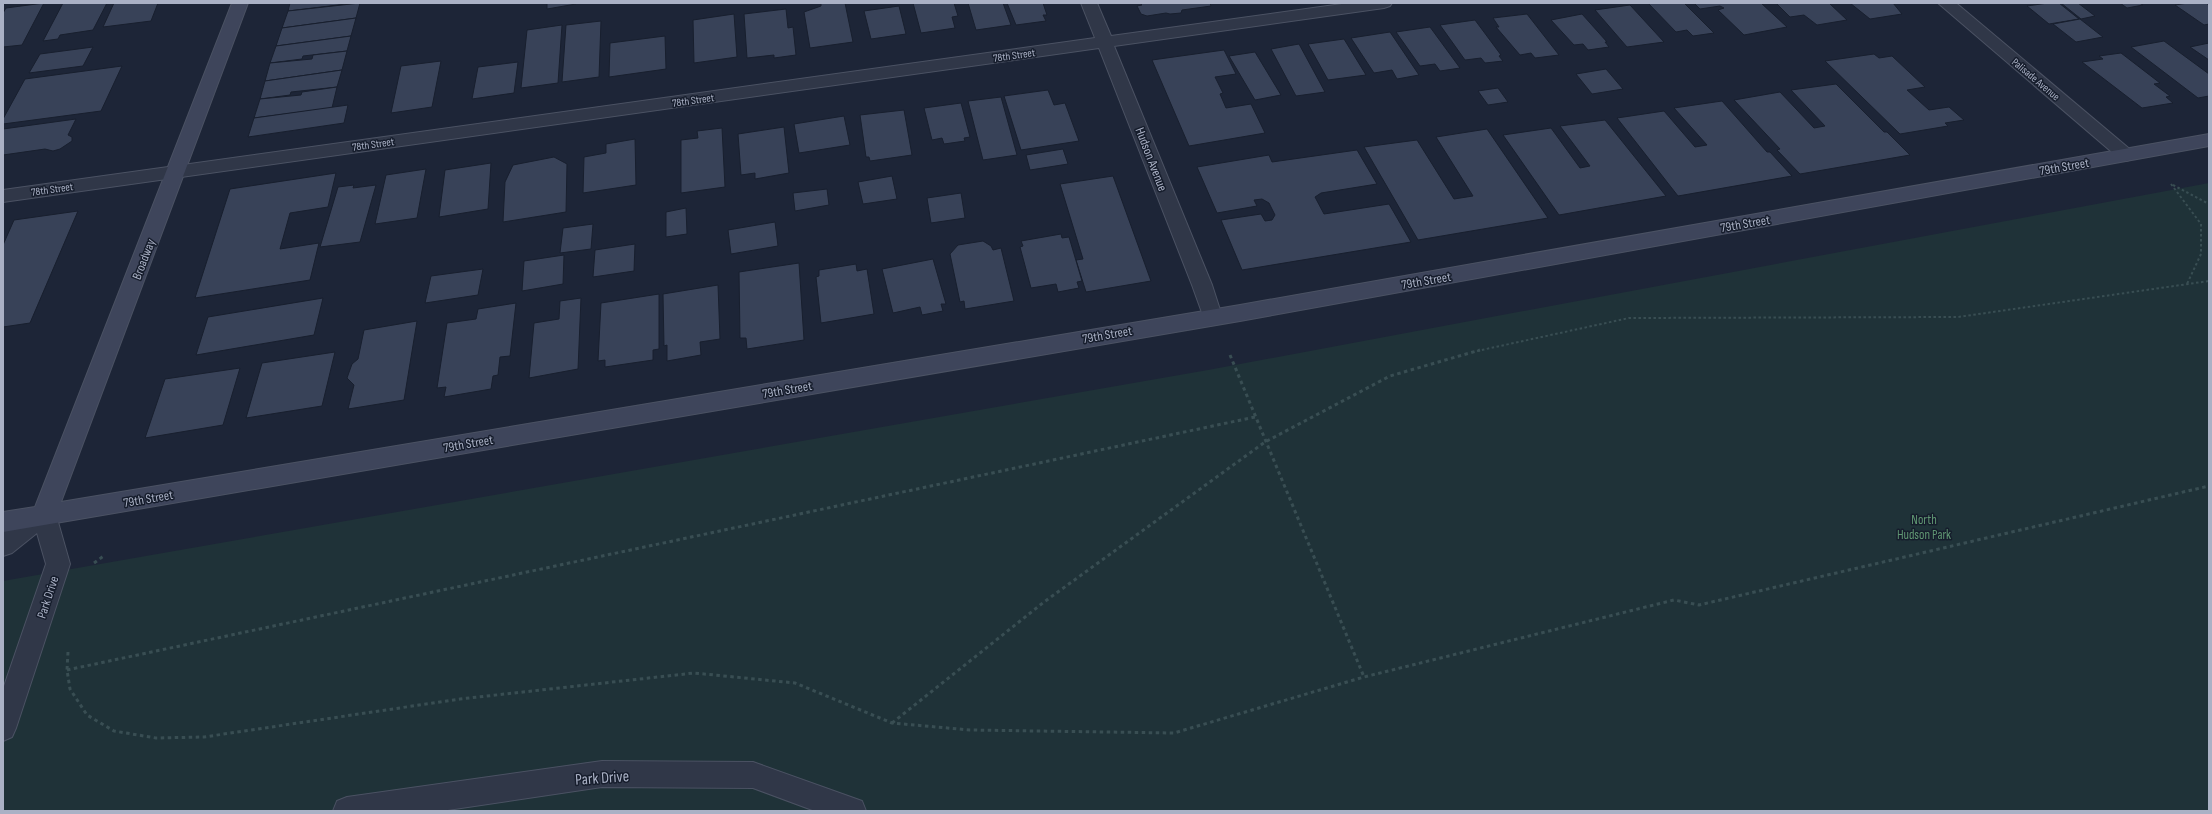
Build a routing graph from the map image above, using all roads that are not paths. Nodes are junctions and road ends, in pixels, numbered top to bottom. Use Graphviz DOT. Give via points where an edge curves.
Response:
graph roads {
  1 [pos="240,3"];
  2 [pos="1089,3"];
  3 [pos="1384,3"];
  4 [pos="1946,3"];
  5 [pos="1106,42"];
  6 [pos="2209,140"];
  7 [pos="2126,155"];
  8 [pos="176,172"];
  9 [pos="3,196"];
  10 [pos="1212,316"];
  11 [pos="44,515"];
  12 [pos="3,522"];
  13 [pos="3,546"];
  14 [pos="3,728"];
  15 [pos="347,811"];
  16 [pos="852,811"];
  1 -- 8 [label="street, Broadway"];
  2 -- 5 [label="street, Hudson Avenue"];
  3 -- 5 [label="street, 78th Street"];
  4 -- 7 [label="street, Palisade Avenue"];
  5 -- 8 [label="street, 78th Street"];
  5 -- 10 [label="street, Hudson Avenue"];
  6 -- 7 [label="street, 79th Street"];
  7 -- 10 [label="street, 79th Street"];
  8 -- 9 [label="street, 78th Street"];
  8 -- 11 [label="street, Broadway"];
  10 -- 11 [label="street, 79th Street"];
  11 -- 12 [label="street, 79th Street"];
  11 -- 13 [label="street"];
  11 -- 14 [label="street, Park Drive" via="58,564"];
  15 -- 16 [label="street, Park Drive" via="602,774 753,775"];
}
